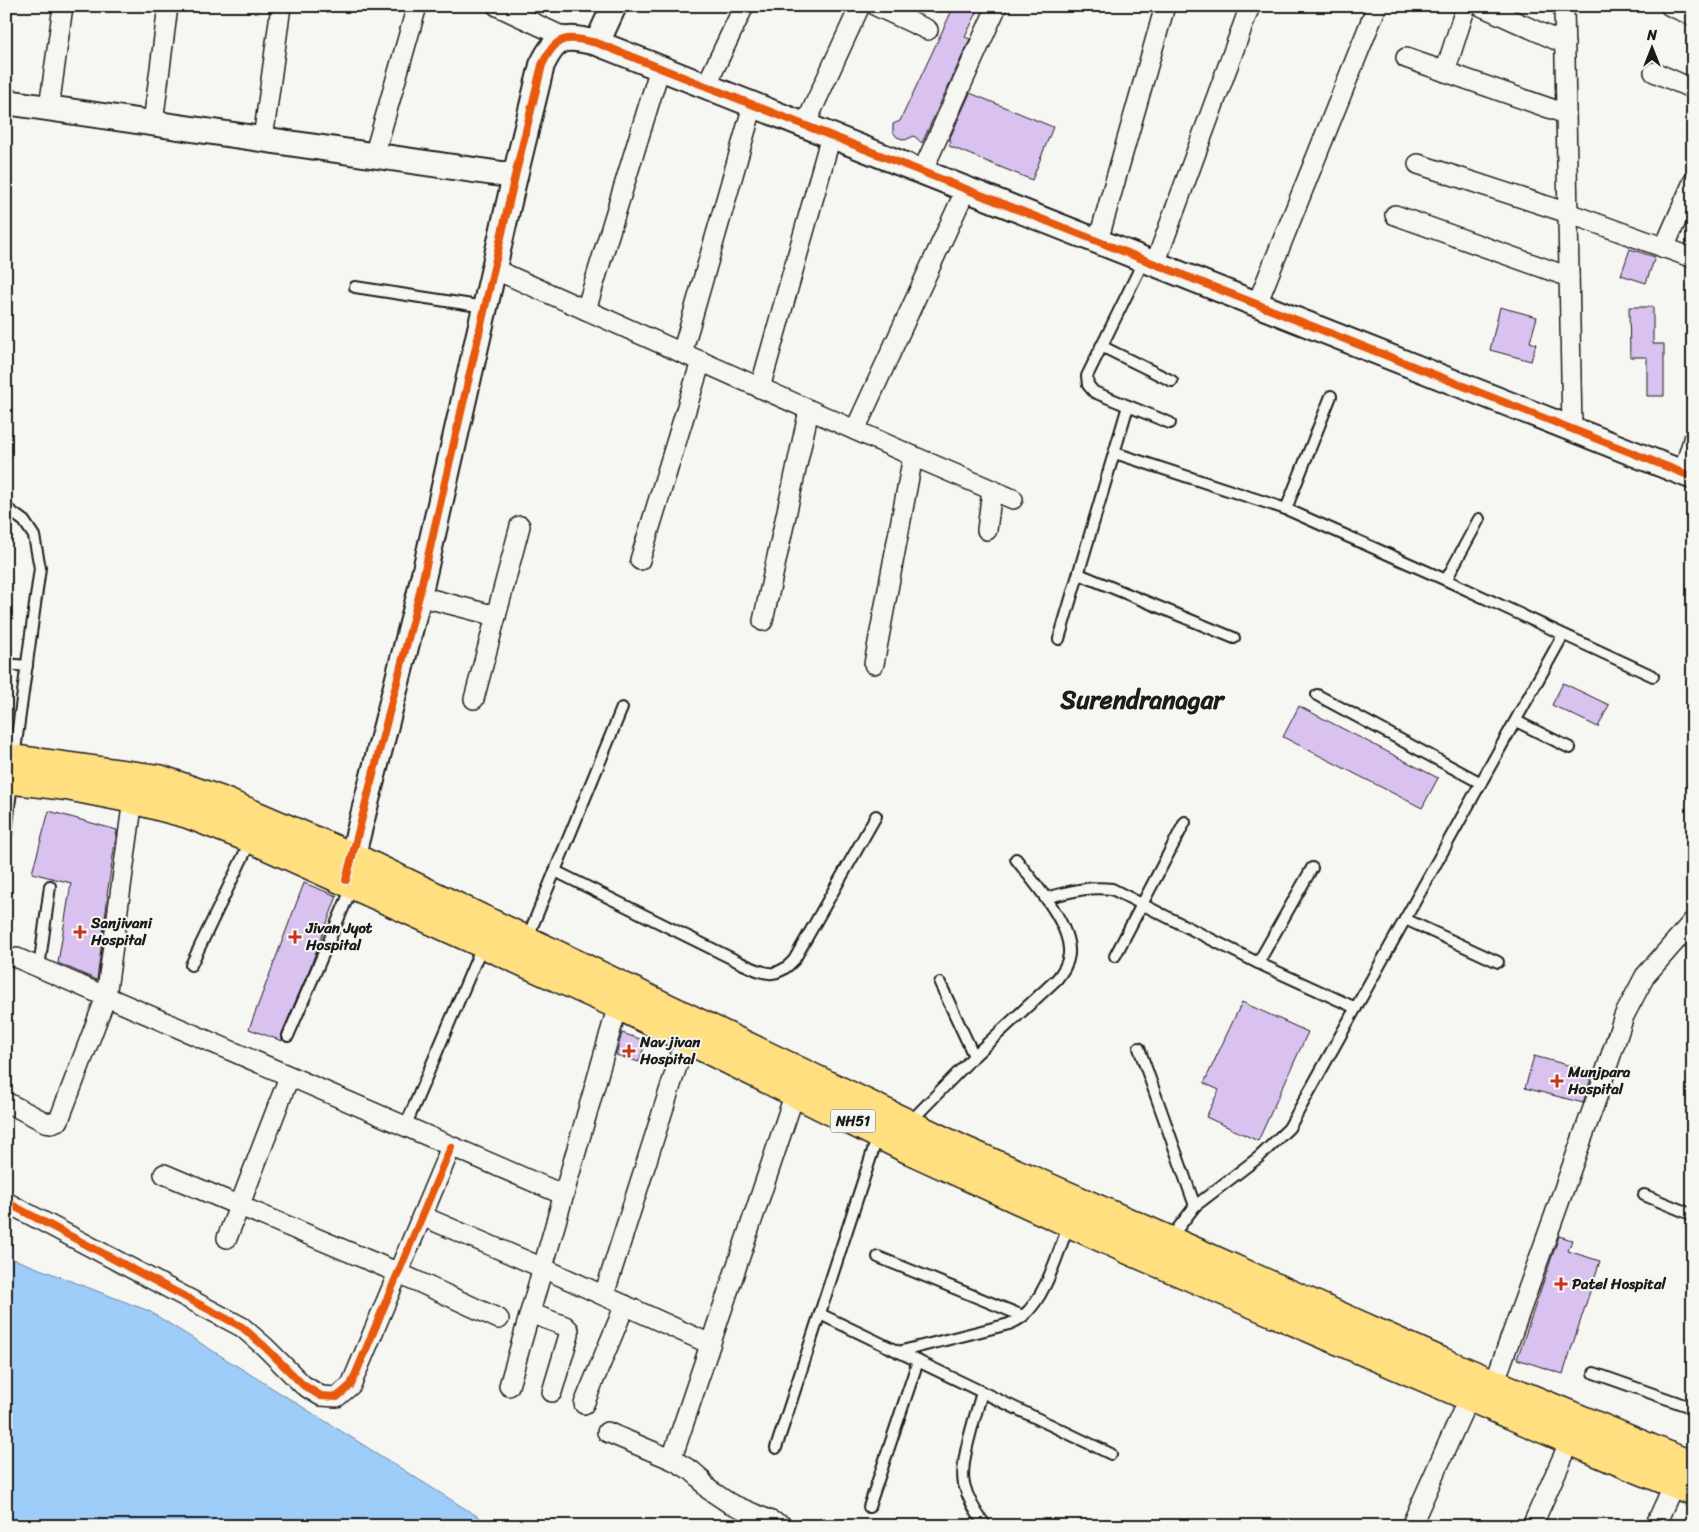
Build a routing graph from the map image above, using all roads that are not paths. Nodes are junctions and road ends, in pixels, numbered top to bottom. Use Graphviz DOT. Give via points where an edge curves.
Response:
graph roads {
  1 [pos="63,6"];
  2 [pos="168,6"];
  3 [pos="281,6"];
  4 [pos="417,6"];
  5 [pos="498,6"];
  6 [pos="614,6"];
  7 [pos="744,6"];
  8 [pos="860,6"];
  9 [pos="876,6"];
  10 [pos="996,6"];
  11 [pos="1166,6"];
  12 [pos="1250,6"];
  13 [pos="1377,6"];
  14 [pos="1466,6"];
  15 [pos="1481,6"];
  16 [pos="1564,6"];
  17 [pos="1670,6"];
  18 [pos="1693,16"];
  19 [pos="928,30"];
  20 [pos="568,39"];
  21 [pos="597,43"];
  22 [pos="1565,44"];
  23 [pos="1406,58"];
  24 [pos="660,68"];
  25 [pos="1445,72"];
  26 [pos="1654,72"];
  27 [pos="706,86"];
  28 [pos="1693,89"];
  29 [pos="6,102"];
  30 [pos="753,105"];
  31 [pos="49,108"];
  32 [pos="1566,114"];
  33 [pos="153,123"];
  34 [pos="806,125"];
  35 [pos="832,136"];
  36 [pos="262,139"];
  37 [pos="374,156"];
  38 [pos="1418,164"];
  39 [pos="922,172"];
  40 [pos="515,176"];
  41 [pos="1693,182"];
  42 [pos="966,189"];
  43 [pos="1568,213"];
  44 [pos="1395,215"];
  45 [pos="1098,241"];
  46 [pos="1664,248"];
  47 [pos="1693,258"];
  48 [pos="1150,262"];
  49 [pos="494,269"];
  50 [pos="1569,277"];
  51 [pos="355,287"];
  52 [pos="1257,304"];
  53 [pos="485,307"];
  54 [pos="586,310"];
  55 [pos="1101,346"];
  56 [pos="682,353"];
  57 [pos="701,361"];
  58 [pos="1172,381"];
  59 [pos="760,388"];
  60 [pos="1331,396"];
  61 [pos="1128,406"];
  62 [pos="809,410"];
  63 [pos="1170,424"];
  64 [pos="1572,429"];
  65 [pos="855,430"];
  66 [pos="1693,440"];
  67 [pos="1115,453"];
  68 [pos="913,456"];
  69 [pos="1688,475"];
  70 [pos="992,490"];
  71 [pos="1013,499"];
  72 [pos="6,508"];
  73 [pos="1286,509"];
  74 [pos="1479,519"];
  75 [pos="520,526"];
  76 [pos="987,530"];
  77 [pos="640,560"];
  78 [pos="1078,574"];
  79 [pos="1446,580"];
  80 [pos="419,596"];
  81 [pos="496,616"];
  82 [pos="764,621"];
  83 [pos="1563,635"];
  84 [pos="1234,638"];
  85 [pos="1059,639"];
  86 [pos="6,664"];
  87 [pos="874,664"];
  88 [pos="27,666"];
  89 [pos="1653,676"];
  90 [pos="1317,695"];
  91 [pos="474,699"];
  92 [pos="622,708"];
  93 [pos="1516,721"];
  94 [pos="1570,748"];
  95 [pos="10,769"];
  96 [pos="1481,783"];
  97 [pos="133,799"];
  98 [pos="876,816"];
  99 [pos="1186,822"];
  100 [pos="6,835"];
  101 [pos="252,839"];
  102 [pos="1016,859"];
  103 [pos="1312,868"];
  104 [pos="555,872"];
  105 [pos="351,874"];
  106 [pos="50,886"];
  107 [pos="1045,898"];
  108 [pos="1142,904"];
  109 [pos="1406,919"];
  110 [pos="1693,922"];
  111 [pos="527,940"];
  112 [pos="483,943"];
  113 [pos="1115,956"];
  114 [pos="16,958"];
  115 [pos="1498,962"];
  116 [pos="1258,964"];
  117 [pos="191,965"];
  118 [pos="39,968"];
  119 [pos="940,983"];
  120 [pos="106,997"];
  121 [pos="618,1005"];
  122 [pos="1356,1008"];
  123 [pos="288,1036"];
  124 [pos="686,1038"];
  125 [pos="1139,1048"];
  126 [pos="974,1056"];
  127 [pos="289,1077"];
  128 [pos="795,1093"];
  129 [pos="6,1102"];
  130 [pos="889,1124"];
  131 [pos="405,1127"];
  132 [pos="451,1147"];
  133 [pos="164,1174"];
  134 [pos="564,1195"];
  135 [pos="1644,1195"];
  136 [pos="6,1202"];
  137 [pos="239,1206"];
  138 [pos="1195,1206"];
  139 [pos="1693,1215"];
  140 [pos="422,1216"];
  141 [pos="1070,1222"];
  142 [pos="227,1238"];
  143 [pos="1168,1240"];
  144 [pos="878,1257"];
  145 [pos="543,1268"];
  146 [pos="398,1273"];
  147 [pos="604,1295"];
  148 [pos="625,1305"];
  149 [pos="530,1313"];
  150 [pos="820,1314"];
  151 [pos="1023,1316"];
  152 [pos="499,1320"];
  153 [pos="710,1344"];
  154 [pos="898,1352"];
  155 [pos="918,1361"];
  156 [pos="1594,1373"];
  157 [pos="1494,1384"];
  158 [pos="509,1386"];
  159 [pos="552,1392"];
  160 [pos="982,1392"];
  161 [pos="1469,1397"];
  162 [pos="584,1404"];
  163 [pos="1693,1408"];
  164 [pos="607,1432"];
  165 [pos="1570,1440"];
  166 [pos="776,1448"];
  167 [pos="1111,1454"];
  168 [pos="673,1460"];
  169 [pos="1686,1480"];
  170 [pos="869,1507"];
  171 [pos="783,1526"];
  172 [pos="986,1526"];
  173 [pos="1411,1526"];
  174 [pos="1532,1526"];
  175 [pos="1655,1526"];
  1 -- 31 [label="street"];
  2 -- 33 [label="street"];
  3 -- 36 [label="street"];
  4 -- 37 [label="street"];
  5 -- 20 [label="street"];
  6 -- 21 [label="street"];
  7 -- 27 [label="street"];
  8 -- 34 [label="street"];
  9 -- 19 [label="street"];
  10 -- 39 [label="street"];
  11 -- 45 [label="street"];
  12 -- 48 [label="street"];
  13 -- 52 [label="street"];
  14 -- 25 [label="street"];
  15 -- 22 [label="street"];
  16 -- 22 [label="street"];
  17 -- 18 [label="street"];
  20 -- 21 [label="street"];
  20 -- 40 [label="street" via="558,41 542,66"];
  21 -- 24 [label="street"];
  22 -- 32 [label="street"];
  23 -- 25 [label="street"];
  24 -- 27 [label="street"];
  24 -- 54 [label="street"];
  25 -- 32 [label="street"];
  26 -- 28 [label="street"];
  27 -- 30 [label="street"];
  29 -- 31 [label="street"];
  30 -- 34 [label="street"];
  30 -- 56 [label="street"];
  31 -- 33 [label="street"];
  32 -- 43 [label="street"];
  33 -- 36 [label="street"];
  34 -- 35 [label="street"];
  35 -- 39 [label="street"];
  35 -- 59 [label="street"];
  36 -- 37 [label="street"];
  37 -- 40 [label="street"];
  38 -- 43 [label="street"];
  39 -- 42 [label="street"];
  40 -- 49 [label="street"];
  41 -- 46 [label="street"];
  42 -- 45 [label="street"];
  42 -- 65 [label="street"];
  43 -- 46 [label="street"];
  43 -- 50 [label="street"];
  44 -- 50 [label="street"];
  45 -- 48 [label="street"];
  46 -- 47 [label="street"];
  48 -- 52 [label="street"];
  48 -- 55 [label="lane"];
  49 -- 53 [label="street"];
  49 -- 54 [label="street"];
  50 -- 64 [label="street"];
  51 -- 53 [label="lane"];
  52 -- 64 [label="street"];
  53 -- 80 [label="street"];
  54 -- 56 [label="street"];
  55 -- 58 [label="lane"];
  55 -- 61 [label="lane" via="1087,376 1088,385 1094,392"];
  56 -- 57 [label="street"];
  57 -- 59 [label="street"];
  57 -- 77 [label="street"];
  59 -- 62 [label="street"];
  60 -- 73 [label="lane"];
  61 -- 63 [label="lane"];
  61 -- 67 [label="lane"];
  62 -- 65 [label="street"];
  62 -- 82 [label="street"];
  64 -- 69 [label="street"];
  65 -- 68 [label="street"];
  66 -- 69 [label="street"];
  67 -- 73 [label="lane"];
  67 -- 78 [label="lane"];
  68 -- 70 [label="street"];
  68 -- 87 [label="street"];
  70 -- 71 [label="street"];
  70 -- 76 [label="street"];
  72 -- 88 [label="lane" via="24,521 34,536 40,568"];
  73 -- 79 [label="lane"];
  74 -- 79 [label="lane"];
  75 -- 81 [label="street"];
  78 -- 84 [label="lane"];
  78 -- 85 [label="lane"];
  79 -- 83 [label="lane"];
  80 -- 81 [label="street"];
  80 -- 105 [label="street"];
  81 -- 91 [label="street"];
  83 -- 89 [label="lane"];
  83 -- 93 [label="lane"];
  86 -- 88 [label="lane"];
  88 -- 95 [label="lane"];
  90 -- 96 [label="lane"];
  92 -- 104 [label="lane"];
  93 -- 94 [label="lane"];
  93 -- 96 [label="lane"];
  95 -- 97 [label="highway, NH51" via="67,786"];
  95 -- 100 [label="lane"];
  95 -- 105 [label="highway, NH51" via="159,779 222,801"];
  96 -- 109 [label="lane"];
  97 -- 101 [label="highway, NH51" via="188,814"];
  97 -- 120 [label="street"];
  98 -- 104 [label="lane" via="794,960 776,974 741,963"];
  99 -- 108 [label="lane"];
  101 -- 105 [label="highway, NH51"];
  101 -- 117 [label="lane"];
  102 -- 107 [label="lane"];
  103 -- 116 [label="lane"];
  104 -- 111 [label="lane"];
  105 -- 111 [label="highway, NH51"];
  105 -- 112 [label="highway, NH51"];
  105 -- 123 [label="lane"];
  106 -- 118 [label="lane"];
  107 -- 108 [label="lane" via="1095,887 1112,889"];
  107 -- 126 [label="lane" via="1067,936 1069,954 1066,966 1057,979"];
  108 -- 113 [label="lane"];
  108 -- 116 [label="lane"];
  109 -- 115 [label="lane"];
  109 -- 122 [label="lane"];
  110 -- 157 [label="street" via="1645,976 1624,1016"];
  111 -- 130 [label="highway, NH51"];
  112 -- 121 [label="highway, NH51"];
  112 -- 131 [label="lane"];
  114 -- 118 [label="street"];
  116 -- 122 [label="lane"];
  118 -- 120 [label="street"];
  119 -- 126 [label="lane"];
  120 -- 127 [label="street"];
  120 -- 129 [label="street" via="58,1120 45,1122"];
  121 -- 124 [label="highway, NH51"];
  121 -- 134 [label="street"];
  122 -- 138 [label="lane" via="1289,1128 1259,1157"];
  124 -- 128 [label="highway, NH51"];
  124 -- 147 [label="street"];
  125 -- 138 [label="lane"];
  126 -- 130 [label="lane"];
  127 -- 131 [label="street"];
  127 -- 137 [label="street"];
  128 -- 130 [label="highway, NH51"];
  128 -- 153 [label="street"];
  130 -- 141 [label="highway, NH51" via="910,1150"];
  130 -- 143 [label="highway, NH51" via="963,1150"];
  130 -- 150 [label="lane"];
  131 -- 132 [label="street"];
  132 -- 134 [label="street"];
  132 -- 140 [label="street"];
  133 -- 137 [label="street"];
  134 -- 145 [label="street"];
  135 -- 139 [label="lane"];
  136 -- 146 [label="street" via="242,1327 303,1385 321,1396 337,1398 351,1385"];
  137 -- 142 [label="street"];
  137 -- 146 [label="street"];
  138 -- 143 [label="lane"];
  140 -- 145 [label="street"];
  140 -- 146 [label="street"];
  141 -- 151 [label="lane" via="1037,1300"];
  141 -- 161 [label="highway, NH51"];
  143 -- 157 [label="highway, NH51"];
  144 -- 151 [label="lane"];
  145 -- 147 [label="street"];
  145 -- 149 [label="street"];
  146 -- 152 [label="street"];
  147 -- 148 [label="street"];
  148 -- 153 [label="street"];
  148 -- 162 [label="street"];
  149 -- 158 [label="street"];
  149 -- 159 [label="street" via="569,1330"];
  150 -- 154 [label="lane"];
  150 -- 166 [label="lane"];
  151 -- 154 [label="lane" via="1009,1324"];
  153 -- 168 [label="street"];
  154 -- 155 [label="lane"];
  155 -- 160 [label="lane"];
  155 -- 170 [label="lane"];
  156 -- 163 [label="lane"];
  157 -- 169 [label="highway, NH51"];
  160 -- 167 [label="lane"];
  160 -- 172 [label="lane" via="964,1460 963,1482 977,1515"];
  161 -- 165 [label="highway, NH51"];
  161 -- 173 [label="street"];
  164 -- 168 [label="street"];
  165 -- 169 [label="highway, NH51"];
  165 -- 174 [label="street"];
  168 -- 171 [label="street" via="692,1471 708,1489 729,1503"];
  169 -- 175 [label="street"];
}
